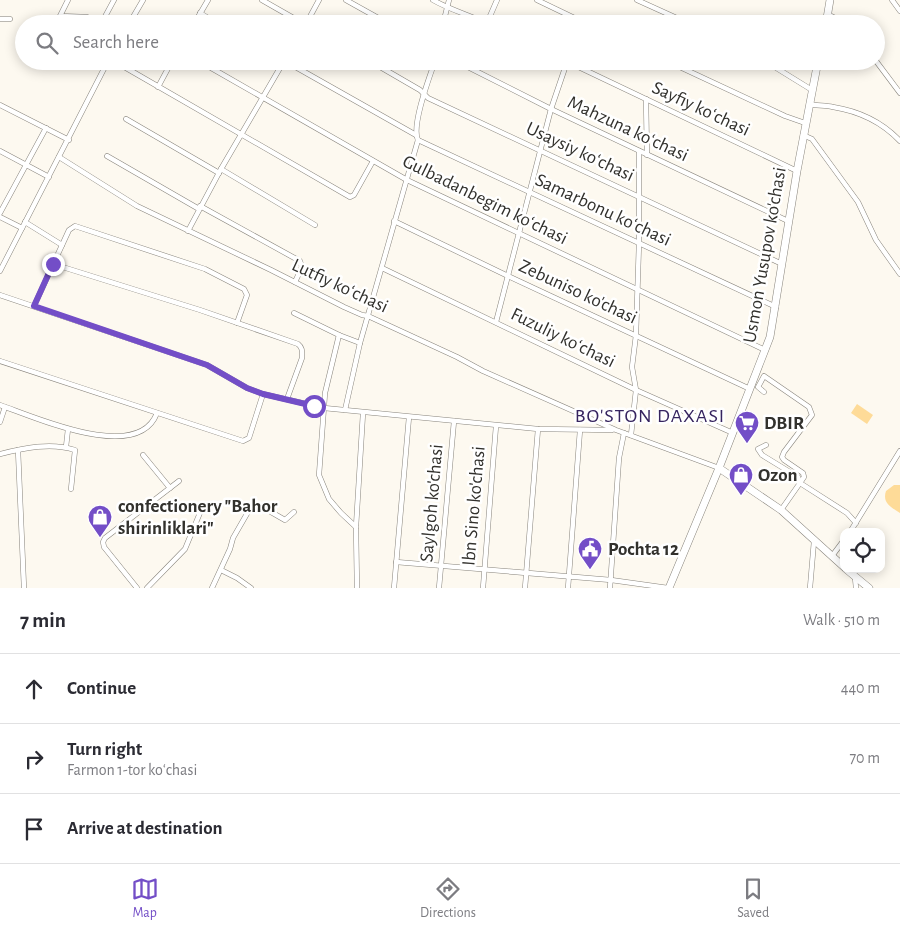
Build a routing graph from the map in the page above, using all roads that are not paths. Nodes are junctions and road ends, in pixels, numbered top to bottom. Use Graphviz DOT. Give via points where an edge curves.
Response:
graph roads {
  1 [pos="68,0"];
  2 [pos="114,0"];
  3 [pos="142,0"];
  4 [pos="208,0"];
  5 [pos="262,0"];
  6 [pos="319,0"];
  7 [pos="346,0"];
  8 [pos="433,0"];
  9 [pos="449,0"];
  10 [pos="497,0"];
  11 [pos="537,0"];
  12 [pos="637,0"];
  13 [pos="830,0"];
  14 [pos="892,0"];
  15 [pos="447,8"];
  16 [pos="900,11"];
  17 [pos="200,14"];
  18 [pos="827,14"];
  19 [pos="60,15"];
  20 [pos="106,15"];
  21 [pos="134,15"];
  22 [pos="289,15"];
  23 [pos="310,15"];
  24 [pos="373,15"];
  25 [pos="445,15"];
  26 [pos="468,15"];
  27 [pos="491,15"];
  28 [pos="568,15"];
  29 [pos="670,15"];
  30 [pos="0,19"];
  31 [pos="10,19"];
  32 [pos="104,70"];
  33 [pos="129,70"];
  34 [pos="167,70"];
  35 [pos="215,70"];
  36 [pos="279,70"];
  37 [pos="300,70"];
  38 [pos="386,70"];
  39 [pos="432,70"];
  40 [pos="474,70"];
  41 [pos="564,70"];
  42 [pos="584,70"];
  43 [pos="686,70"];
  44 [pos="779,70"];
  45 [pos="816,70"];
  46 [pos="883,70"];
  47 [pos="158,87"];
  48 [pos="812,90"];
  49 [pos="900,93"];
  50 [pos="424,94"];
  51 [pos="263,98"];
  52 [pos="646,99"];
  53 [pos="809,104"];
  54 [pos="0,105"];
  55 [pos="552,109"];
  56 [pos="126,119"];
  57 [pos="805,124"];
  58 [pos="46,128"];
  59 [pos="241,135"];
  60 [pos="803,135"];
  61 [pos="417,138"];
  62 [pos="69,140"];
  63 [pos="900,141"];
  64 [pos="0,151"];
  65 [pos="540,151"];
  66 [pos="639,151"];
  67 [pos="647,155"];
  68 [pos="107,156"];
  69 [pos="59,157"];
  70 [pos="373,161"];
  71 [pos="27,165"];
  72 [pos="220,171"];
  73 [pos="797,171"];
  74 [pos="49,177"];
  75 [pos="407,180"];
  76 [pos="530,194"];
  77 [pos="640,196"];
  78 [pos="200,207"];
  79 [pos="0,212"];
  80 [pos="0,217"];
  81 [pos="394,221"];
  82 [pos="788,221"];
  83 [pos="26,222"];
  84 [pos="315,225"];
  85 [pos="22,228"];
  86 [pos="188,231"];
  87 [pos="519,234"];
  88 [pos="639,243"];
  89 [pos="62,245"];
  90 [pos="53,264"];
  91 [pos="782,264"];
  92 [pos="382,268"];
  93 [pos="0,271"];
  94 [pos="900,274"];
  95 [pos="508,276"];
  96 [pos="295,282"];
  97 [pos="637,289"];
  98 [pos="0,295"];
  99 [pos="34,306"];
  100 [pos="776,307"];
  101 [pos="294,313"];
  102 [pos="368,316"];
  103 [pos="496,322"];
  104 [pos="237,323"];
  105 [pos="338,335"];
  106 [pos="636,336"];
  107 [pos="360,343"];
  108 [pos="766,350"];
  109 [pos="0,361"];
  110 [pos="636,390"];
  111 [pos="751,390"];
  112 [pos="764,392"];
  113 [pos="263,394"];
  114 [pos="287,399"];
  115 [pos="2,406"];
  116 [pos="324,408"];
  117 [pos="345,410"];
  118 [pos="157,413"];
  119 [pos="363,413"];
  120 [pos="409,417"];
  121 [pos="454,421"];
  122 [pos="0,422"];
  123 [pos="496,426"];
  124 [pos="68,428"];
  125 [pos="538,429"];
  126 [pos="580,430"];
  127 [pos="616,430"];
  128 [pos="624,433"];
  129 [pos="733,433"];
  130 [pos="631,435"];
  131 [pos="766,446"];
  132 [pos="66,447"];
  133 [pos="18,450"];
  134 [pos="900,451"];
  135 [pos="0,454"];
  136 [pos="143,455"];
  137 [pos="719,468"];
  138 [pos="179,481"];
  139 [pos="800,483"];
  140 [pos="170,488"];
  141 [pos="71,489"];
  142 [pos="202,508"];
  143 [pos="781,510"];
  144 [pos="294,512"];
  145 [pos="856,524"];
  146 [pos="356,527"];
  147 [pos="853,528"];
  148 [pos="814,541"];
  149 [pos="840,545"];
  150 [pos="832,556"];
  151 [pos="396,562"];
  152 [pos="840,563"];
  153 [pos="442,566"];
  154 [pos="484,569"];
  155 [pos="221,570"];
  156 [pos="526,573"];
  157 [pos="850,573"];
  158 [pos="569,576"];
  159 [pos="855,578"];
  160 [pos="611,580"];
  161 [pos="24,588"];
  162 [pos="138,588"];
  163 [pos="146,588"];
  164 [pos="212,588"];
  165 [pos="251,588"];
  166 [pos="357,588"];
  167 [pos="394,588"];
  168 [pos="440,588"];
  169 [pos="482,588"];
  170 [pos="525,588"];
  171 [pos="568,588"];
  172 [pos="610,588"];
  173 [pos="669,588"];
  174 [pos="810,588"];
  175 [pos="856,588"];
  176 [pos="869,588"];
  1 -- 19 [label="street"];
  2 -- 20 [label="street"];
  3 -- 21 [label="street"];
  4 -- 17 [label="street"];
  5 -- 22 [label="street"];
  6 -- 23 [label="street"];
  7 -- 24 [label="street"];
  8 -- 15 [label="street"];
  9 -- 15 [label="street"];
  10 -- 27 [label="street"];
  11 -- 28 [label="street"];
  12 -- 29 [label="street"];
  13 -- 18 [label="main road"];
  14 -- 16 [label="street"];
  15 -- 25 [label="street"];
  15 -- 26 [label="street"];
  30 -- 31 [label="street"];
  32 -- 62 [label="street"];
  33 -- 47 [label="street"];
  34 -- 47 [label="street"];
  35 -- 51 [label="street, Gulbadanbegim koʻchasi"];
  36 -- 51 [label="street"];
  37 -- 61 [label="street, Samarbonu koʻchasi"];
  38 -- 50 [label="street, Usaysiy koʻchasi"];
  39 -- 50 [label="street"];
  40 -- 55 [label="street, Mahzuna koʻchasi"];
  41 -- 55 [label="street"];
  42 -- 52 [label="street, Sayfiy koʻchasi"];
  43 -- 57 [label="street"];
  44 -- 48 [label="street"];
  45 -- 48 [label="main road, Usmon Yusupov ko'chasi"];
  46 -- 49 [label="street"];
  47 -- 59 [label="street"];
  48 -- 53 [label="main road, Usmon Yusupov ko'chasi"];
  50 -- 61 [label="street" via="415,130"];
  50 -- 65 [label="street, Usaysiy koʻchasi"];
  51 -- 59 [label="street"];
  51 -- 70 [label="street, Gulbadanbegim koʻchasi"];
  52 -- 67 [label="street"];
  52 -- 73 [label="street, Sayfiy koʻchasi"];
  53 -- 57 [label="main road, Usmon Yusupov ko'chasi"];
  53 -- 63 [label="street" via="832,106 862,115 889,130"];
  54 -- 58 [label="street"];
  55 -- 65 [label="street"];
  55 -- 66 [label="street, Mahzuna koʻchasi"];
  56 -- 72 [label="street"];
  57 -- 60 [label="main road, Usmon Yusupov ko'chasi"];
  58 -- 62 [label="street"];
  58 -- 71 [label="street"];
  59 -- 70 [label="street" via="351,197"];
  59 -- 72 [label="street"];
  60 -- 73 [label="main road, Usmon Yusupov ko'chasi"];
  60 -- 94 [label="street" via="812,139 846,184 876,240"];
  61 -- 75 [label="street"];
  61 -- 76 [label="street, Samarbonu koʻchasi"];
  62 -- 69 [label="street"];
  64 -- 71 [label="street"];
  65 -- 76 [label="street"];
  65 -- 77 [label="street, Usaysiy koʻchasi"];
  66 -- 67 [label="street, Mahzuna koʻchasi"];
  66 -- 77 [label="street"];
  67 -- 82 [label="street, Mahzuna koʻchasi"];
  68 -- 78 [label="street"];
  69 -- 74 [label="street"];
  69 -- 86 [label="street, Lutfiy koʻchasi" via="137,206"];
  70 -- 75 [label="street, Gulbadanbegim koʻchasi"];
  71 -- 74 [label="street"];
  71 -- 79 [label="street"];
  72 -- 78 [label="street"];
  72 -- 84 [label="street"];
  73 -- 82 [label="main road, Usmon Yusupov ko'chasi"];
  74 -- 83 [label="street"];
  75 -- 81 [label="street"];
  75 -- 87 [label="street, Gulbadanbegim koʻchasi"];
  76 -- 87 [label="street"];
  76 -- 88 [label="street, Samarbonu koʻchasi"];
  77 -- 88 [label="street"];
  77 -- 91 [label="street, Usaysiy koʻchasi"];
  78 -- 86 [label="street"];
  78 -- 96 [label="street" via="300,261 302,267"];
  80 -- 85 [label="street"];
  81 -- 92 [label="street"];
  81 -- 95 [label="street, Zebuniso ko'chasi"];
  82 -- 91 [label="main road, Usmon Yusupov ko'chasi"];
  83 -- 85 [label="street"];
  83 -- 89 [label="street"];
  85 -- 93 [label="street"];
  86 -- 96 [label="street, Lutfiy koʻchasi"];
  87 -- 95 [label="street"];
  87 -- 97 [label="street, Gulbadanbegim koʻchasi"];
  88 -- 97 [label="street"];
  88 -- 100 [label="street, Samarbonu koʻchasi"];
  89 -- 90 [label="street"];
  89 -- 104 [label="street" via="69,230 75,226 205,269 247,292"];
  90 -- 99 [label="street"];
  90 -- 104 [label="street"];
  91 -- 100 [label="main road, Usmon Yusupov ko'chasi"];
  92 -- 102 [label="street"];
  92 -- 103 [label="street, Fuzuliy koʻchasi"];
  95 -- 103 [label="street"];
  95 -- 106 [label="street, Zebuniso ko'chasi"];
  96 -- 102 [label="street, Lutfiy koʻchasi"];
  97 -- 106 [label="street"];
  97 -- 108 [label="street, Gulbadanbegim koʻchasi"];
  98 -- 99 [label="street"];
  99 -- 113 [label="street" via="207,365"];
  100 -- 108 [label="main road, Usmon Yusupov ko'chasi"];
  101 -- 105 [label="street"];
  102 -- 107 [label="street"];
  102 -- 127 [label="street, Lutfiy koʻchasi"];
  103 -- 110 [label="street, Fuzuliy koʻchasi"];
  104 -- 114 [label="street" via="301,346 302,358"];
  105 -- 107 [label="street"];
  105 -- 116 [label="street" via="324,393"];
  106 -- 110 [label="street" via="632,367"];
  106 -- 111 [label="street, Zebuniso ko'chasi"];
  107 -- 117 [label="street"];
  108 -- 111 [label="main road, Usmon Yusupov ko'chasi"];
  109 -- 118 [label="street"];
  110 -- 129 [label="street, Fuzuliy koʻchasi"];
  110 -- 130 [label="street"];
  111 -- 129 [label="main road, Usmon Yusupov ko'chasi"];
  112 -- 139 [label="street" via="758,388 764,376 811,410 812,415 782,457 803,472"];
  113 -- 114 [label="street"];
  113 -- 118 [label="street" via="246,441"];
  114 -- 116 [label="street"];
  115 -- 122 [label="street"];
  115 -- 124 [label="street"];
  116 -- 117 [label="street"];
  116 -- 146 [label="street" via="319,475 329,499"];
  117 -- 119 [label="street"];
  118 -- 124 [label="street" via="148,427 132,435 94,435"];
  119 -- 120 [label="street"];
  119 -- 146 [label="street"];
  120 -- 121 [label="street"];
  120 -- 151 [label="street"];
  121 -- 123 [label="street"];
  121 -- 153 [label="street, Saylgoh ko'chasi"];
  123 -- 125 [label="street"];
  123 -- 154 [label="street, Ibn Sino ko'chasi"];
  124 -- 132 [label="street"];
  125 -- 126 [label="street"];
  125 -- 156 [label="street"];
  126 -- 127 [label="street"];
  126 -- 158 [label="street"];
  127 -- 128 [label="street, Lutfiy koʻchasi"];
  128 -- 130 [label="street, Lutfiy koʻchasi"];
  128 -- 160 [label="street" via="619,458"];
  129 -- 137 [label="main road, Usmon Yusupov ko'chasi"];
  130 -- 137 [label="street, Lutfiy koʻchasi"];
  131 -- 139 [label="street" via="758,449 762,455 798,477"];
  132 -- 133 [label="street" via="39,446"];
  132 -- 141 [label="street" via="75,450"];
  133 -- 135 [label="street"];
  133 -- 161 [label="street"];
  134 -- 145 [label="street"];
  136 -- 140 [label="street"];
  137 -- 143 [label="main road"];
  137 -- 173 [label="main road, Usmon Yusupov ko'chasi"];
  138 -- 140 [label="street"];
  139 -- 143 [label="street"];
  139 -- 145 [label="street" via="847,513"];
  140 -- 162 [label="street" via="103,542"];
  142 -- 163 [label="street" via="185,549"];
  143 -- 148 [label="main road"];
  144 -- 155 [label="street" via="285,520 257,504 252,505 233,538"];
  145 -- 147 [label="street"];
  146 -- 166 [label="street"];
  148 -- 150 [label="main road"];
  148 -- 174 [label="street"];
  149 -- 150 [label="street"];
  150 -- 152 [label="main road"];
  151 -- 153 [label="street"];
  151 -- 167 [label="street"];
  153 -- 154 [label="street"];
  153 -- 168 [label="street, Saylgoh ko'chasi"];
  154 -- 156 [label="street"];
  154 -- 169 [label="street, Ibn Sino ko'chasi"];
  155 -- 164 [label="street"];
  155 -- 165 [label="street"];
  156 -- 158 [label="street"];
  156 -- 170 [label="street"];
  157 -- 159 [label="main road"];
  158 -- 160 [label="street"];
  158 -- 171 [label="street"];
  159 -- 175 [label="street"];
  159 -- 176 [label="main road"];
  160 -- 172 [label="street"];
  160 -- 173 [label="street"];
}
